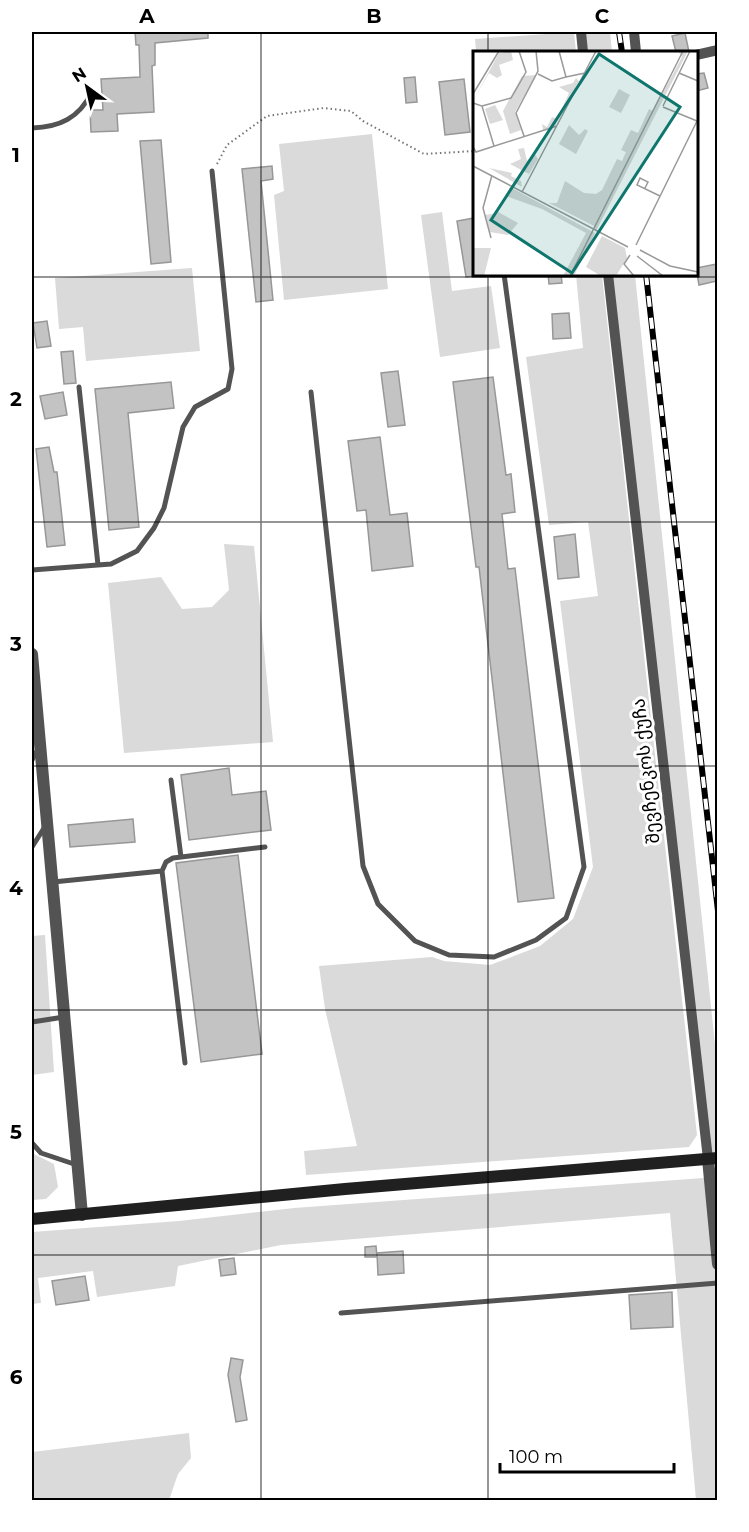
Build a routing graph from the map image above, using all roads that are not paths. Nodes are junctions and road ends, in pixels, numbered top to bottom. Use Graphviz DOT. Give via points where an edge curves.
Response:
graph roads {
  1 [pos="581,32"];
  2 [pos="634,32"];
  3 [pos="717,50"];
  4 [pos="583,51"];
  5 [pos="636,51"];
  6 [pos="698,55"];
  7 [pos="92,92"];
  8 [pos="32,128"];
  9 [pos="213,171"];
  10 [pos="504,276"];
  11 [pos="608,276"];
  12 [pos="79,387"];
  13 [pos="311,392"];
  14 [pos="98,565"];
  15 [pos="32,570"];
  16 [pos="32,654"];
  17 [pos="40,747"];
  18 [pos="32,760"];
  19 [pos="171,780"];
  20 [pos="47,824"];
  21 [pos="32,847"];
  22 [pos="265,847"];
  23 [pos="181,857"];
  24 [pos="162,871"];
  25 [pos="52,883"];
  26 [pos="64,1017"];
  27 [pos="32,1022"];
  28 [pos="185,1063"];
  29 [pos="32,1143"];
  30 [pos="713,1159"];
  31 [pos="77,1165"];
  32 [pos="82,1215"];
  33 [pos="32,1219"];
  34 [pos="717,1264"];
  35 [pos="717,1283"];
  36 [pos="341,1313"];
  1 -- 4 [label="street"];
  2 -- 5 [label="street"];
  3 -- 6 [label="street"];
  7 -- 8 [label="lane" via="86,104 68,119 53,127"];
  9 -- 14 [label="lane" via="232,369 228,389 195,407 183,427 164,508 137,550 111,564"];
  10 -- 13 [label="lane" via="584,867 566,918 536,940 494,957 449,955 415,941 378,904 363,866"];
  11 -- 30 [label="street, შევჩენკოს ქუჩა"];
  12 -- 14 [label="lane"];
  14 -- 15 [label="lane"];
  16 -- 17 [label="street"];
  17 -- 18 [label="lane"];
  17 -- 20 [label="street"];
  19 -- 23 [label="lane"];
  20 -- 21 [label="lane"];
  20 -- 25 [label="street"];
  22 -- 23 [label="lane"];
  23 -- 24 [label="lane" via="166,862"];
  24 -- 25 [label="lane"];
  24 -- 28 [label="lane"];
  25 -- 26 [label="street"];
  26 -- 27 [label="lane"];
  26 -- 31 [label="street"];
  29 -- 31 [label="lane" via="41,1153"];
  30 -- 32 [label="main road"];
  30 -- 34 [label="street, შევჩენკოს ქუჩა"];
  31 -- 32 [label="street"];
  32 -- 33 [label="main road"];
  35 -- 36 [label="lane"];
}
